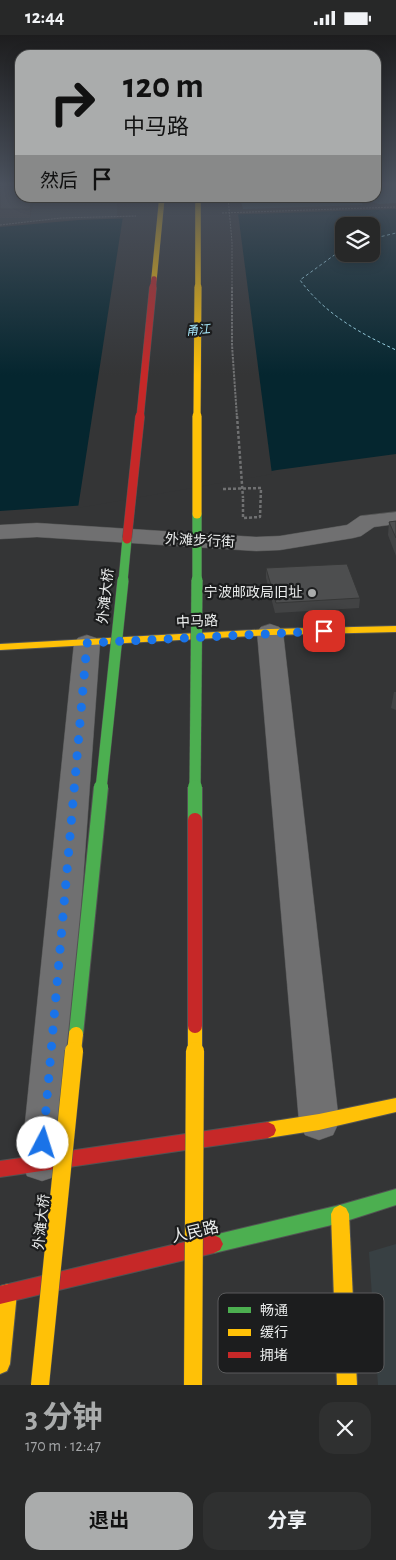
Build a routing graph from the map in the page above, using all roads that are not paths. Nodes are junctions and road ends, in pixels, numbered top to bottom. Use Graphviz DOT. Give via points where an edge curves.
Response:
graph roads {
  1 [pos="157,249"];
  2 [pos="198,249"];
  3 [pos="396,518"];
  4 [pos="0,532"];
  5 [pos="396,629"];
  6 [pos="270,632"];
  7 [pos="87,643"];
  8 [pos="0,647"];
  9 [pos="396,1105"];
  10 [pos="319,1122"];
  11 [pos="42,1162"];
  12 [pos="0,1169"];
  13 [pos="396,1197"];
  14 [pos="340,1214"];
  15 [pos="343,1293"];
  16 [pos="4,1294"];
  17 [pos="0,1364"];
  18 [pos="40,1385"];
  19 [pos="193,1385"];
  1 -- 18 [label="main road, 外滩大桥, bridge"];
  2 -- 19 [label="main road, bridge"];
  3 -- 4 [label="street, 外滩步行街" via="368,521 353,531 280,543 184,541 37,530"];
  5 -- 6 [label="main road, 中马路"];
  6 -- 7 [label="main road, 中马路"];
  6 -- 10 [label="street"];
  7 -- 8 [label="main road, 中马路"];
  7 -- 11 [label="street"];
  9 -- 10 [label="main road"];
  10 -- 11 [label="main road"];
  11 -- 12 [label="main road"];
  13 -- 14 [label="main road, 人民路"];
  14 -- 15 [label="main road"];
  14 -- 16 [label="main road, 人民路"];
  16 -- 17 [label="main road"];
}
